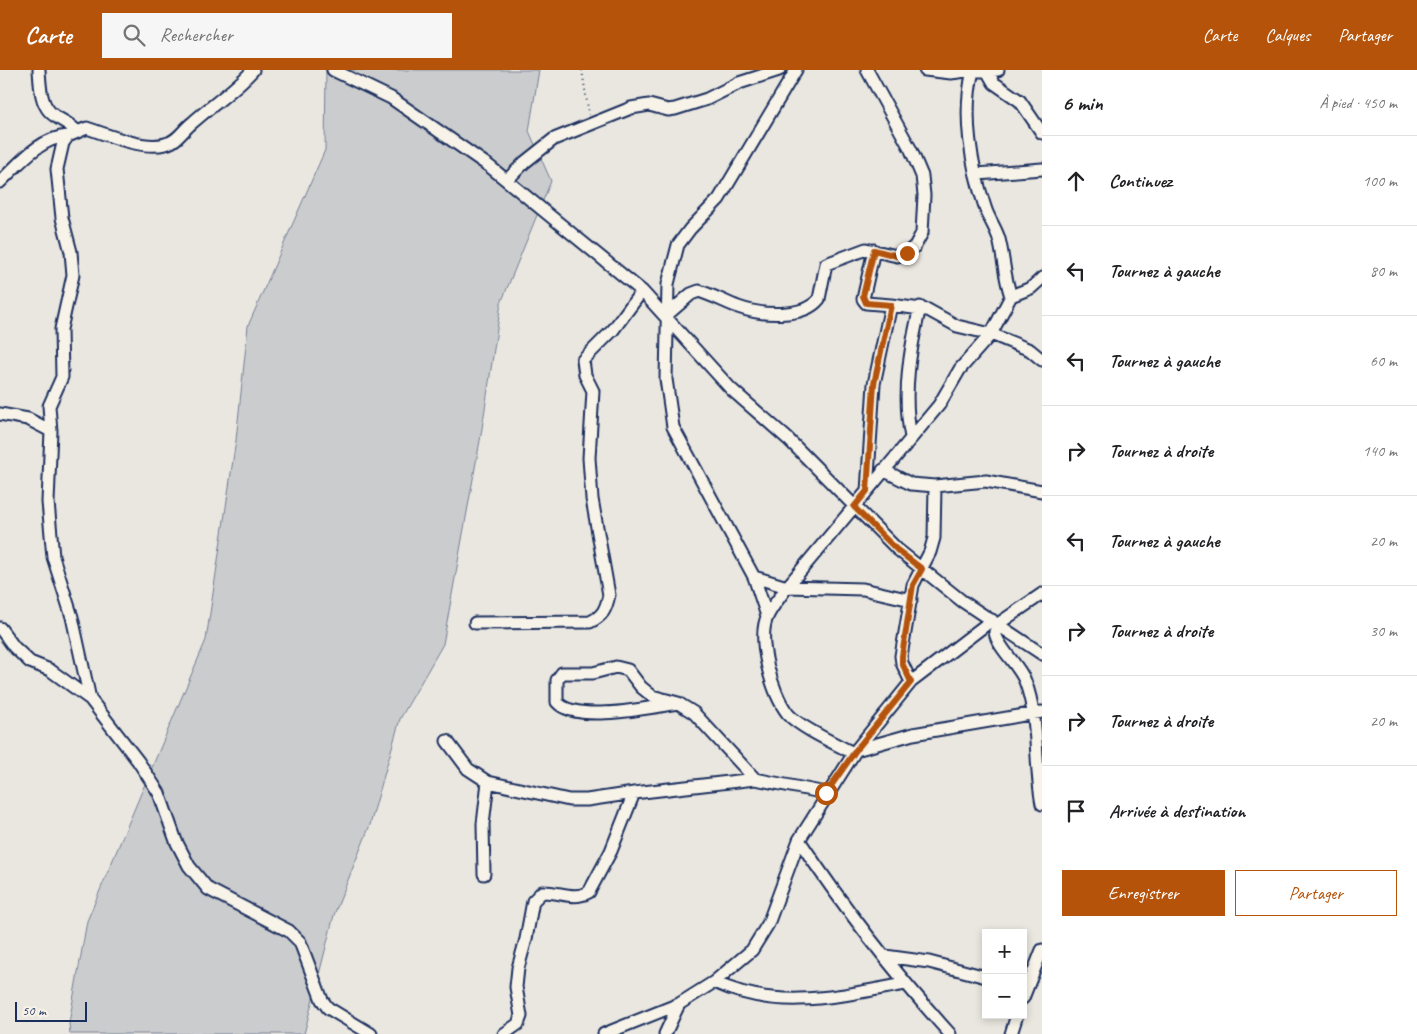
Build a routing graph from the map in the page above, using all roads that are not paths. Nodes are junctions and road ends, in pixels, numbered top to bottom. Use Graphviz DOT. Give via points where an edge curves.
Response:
graph roads {
  1 [pos="39,70"];
  2 [pos="253,70"];
  3 [pos="333,70"];
  4 [pos="779,70"];
  5 [pos="796,70"];
  6 [pos="867,70"];
  7 [pos="925,70"];
  8 [pos="974,70"];
  9 [pos="992,71"];
  10 [pos="72,133"];
  11 [pos="1042,133"];
  12 [pos="1042,169"];
  13 [pos="976,174"];
  14 [pos="507,180"];
  15 [pos="0,182"];
  16 [pos="874,250"];
  17 [pos="1042,278"];
  18 [pos="642,291"];
  19 [pos="1011,296"];
  20 [pos="891,305"];
  21 [pos="920,308"];
  22 [pos="669,316"];
  23 [pos="991,334"];
  24 [pos="1042,360"];
  25 [pos="0,414"];
  26 [pos="51,431"];
  27 [pos="911,437"];
  28 [pos="884,470"];
  29 [pos="934,486"];
  30 [pos="867,491"];
  31 [pos="1042,491"];
  32 [pos="854,507"];
  33 [pos="922,569"];
  34 [pos="754,577"];
  35 [pos="787,587"];
  36 [pos="1042,594"];
  37 [pos="911,600"];
  38 [pos="767,616"];
  39 [pos="475,622"];
  40 [pos="995,622"];
  41 [pos="0,628"];
  42 [pos="1042,654"];
  43 [pos="911,682"];
  44 [pos="90,699"];
  45 [pos="678,703"];
  46 [pos="1038,713"];
  47 [pos="447,741"];
  48 [pos="854,752"];
  49 [pos="755,779"];
  50 [pos="488,782"];
  51 [pos="826,793"];
  52 [pos="634,794"];
  53 [pos="1042,804"];
  54 [pos="799,840"];
  55 [pos="484,874"];
  56 [pos="1042,950"];
  57 [pos="885,956"];
  58 [pos="982,976"];
  59 [pos="714,982"];
  60 [pos="1027,982"];
  61 [pos="905,984"];
  62 [pos="679,1004"];
  63 [pos="1016,1019"];
  64 [pos="1012,1032"];
  65 [pos="372,1034"];
  66 [pos="504,1034"];
  67 [pos="604,1034"];
  68 [pos="665,1034"];
  69 [pos="950,1034"];
  1 -- 10 [label="street" via="46,106 51,113 70,124"];
  2 -- 10 [label="street" via="177,138 165,144 131,142 87,128"];
  3 -- 14 [label="street" via="391,98"];
  4 -- 14 [label="street" via="675,109 640,106 554,138"];
  5 -- 22 [label="street" via="719,199 678,245 670,273"];
  6 -- 16 [label="street" via="911,150 922,176 924,195 922,233 915,246 897,256"];
  7 -- 8 [label="street" via="951,73"];
  8 -- 9 [label="street"];
  8 -- 13 [label="street" via="968,89 968,114"];
  9 -- 11 [label="street" via="994,83 1020,101"];
  10 -- 15 [label="street" via="44,142"];
  10 -- 26 [label="street" via="63,143 57,169 62,218 72,252 72,275 61,329 62,377 49,406"];
  12 -- 13 [label="street"];
  13 -- 19 [label="street" via="985,208 998,238"];
  14 -- 18 [label="street"];
  16 -- 20 [label="street" via="862,299 866,303"];
  16 -- 22 [label="street" via="866,249 826,264 819,299 806,310 764,312 739,307 699,290"];
  17 -- 19 [label="street" via="1031,288"];
  18 -- 22 [label="street"];
  18 -- 39 [label="street" via="613,330 583,360 585,375 593,391 589,458 592,499 609,595 607,608 590,622"];
  19 -- 23 [label="street"];
  20 -- 21 [label="street"];
  20 -- 30 [label="street" via="874,384"];
  21 -- 23 [label="street" via="943,316 957,326"];
  21 -- 27 [label="street" via="906,395"];
  22 -- 32 [label="street" via="731,389 788,439"];
  22 -- 34 [label="street" via="666,379 673,427"];
  23 -- 24 [label="street" via="1030,350"];
  23 -- 27 [label="street" via="960,369 939,405"];
  25 -- 26 [label="street" via="28,419"];
  26 -- 44 [label="street" via="48,502 53,557 72,616"];
  27 -- 28 [label="street"];
  28 -- 29 [label="street" via="911,484"];
  28 -- 30 [label="street"];
  29 -- 31 [label="street" via="986,481"];
  29 -- 33 [label="street" via="934,538"];
  30 -- 32 [label="street"];
  32 -- 33 [label="street" via="897,550"];
  32 -- 35 [label="street"];
  33 -- 37 [label="street" via="913,585"];
  33 -- 40 [label="street"];
  34 -- 35 [label="street"];
  34 -- 38 [label="street"];
  35 -- 37 [label="street" via="863,589"];
  35 -- 38 [label="street"];
  36 -- 40 [label="street"];
  37 -- 43 [label="street" via="902,663"];
  38 -- 48 [label="street" via="763,632 765,656 787,713"];
  40 -- 42 [label="street"];
  40 -- 43 [label="street"];
  40 -- 46 [label="street" via="996,636 1025,681"];
  41 -- 44 [label="street" via="30,662 50,670"];
  43 -- 48 [label="street"];
  44 -- 65 [label="street" via="159,793 176,841 202,882 219,896 289,930 300,942 328,1008"];
  45 -- 45 [label="street" via="652,696 628,670 621,667 592,673 562,673 557,680 558,702 569,710 623,711"];
  45 -- 49 [label="street" via="694,713"];
  46 -- 48 [label="street" via="913,734"];
  46 -- 53 [label="street" via="1038,786"];
  47 -- 50 [label="street" via="468,769"];
  48 -- 51 [label="street"];
  49 -- 51 [label="street"];
  49 -- 52 [label="street"];
  50 -- 52 [label="street" via="569,800"];
  50 -- 55 [label="street" via="483,824"];
  51 -- 54 [label="street"];
  52 -- 66 [label="street" via="611,851 589,892 582,896 542,892 533,901 518,968 516,988 521,1016 518,1024"];
  54 -- 57 [label="street" via="832,891"];
  54 -- 59 [label="street" via="768,924 752,950"];
  56 -- 60 [label="street"];
  57 -- 58 [label="street" via="930,962"];
  57 -- 61 [label="street"];
  59 -- 61 [label="street" via="750,996 780,1000 827,998"];
  59 -- 62 [label="street"];
  61 -- 69 [label="street"];
  62 -- 67 [label="street"];
  62 -- 68 [label="street"];
  63 -- 64 [label="street"];
}
